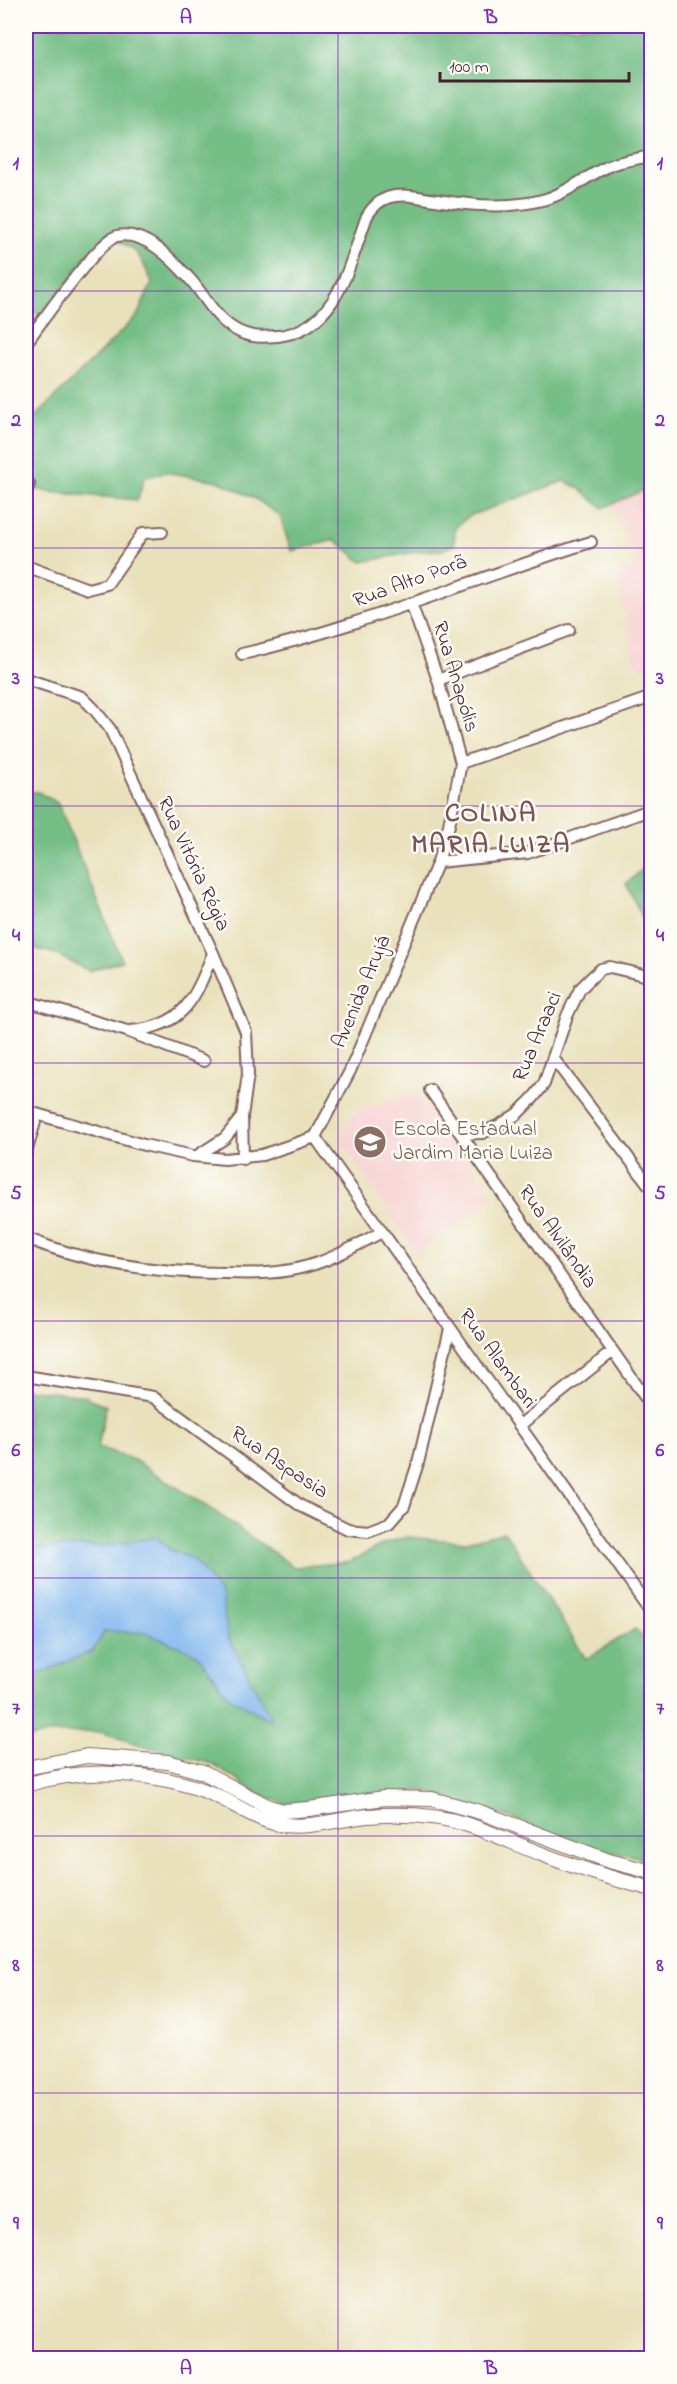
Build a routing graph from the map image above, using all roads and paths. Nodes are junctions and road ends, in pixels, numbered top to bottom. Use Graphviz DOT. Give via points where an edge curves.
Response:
graph roads {
  1 [pos="651,156"];
  2 [pos="26,343"];
  3 [pos="162,532"];
  4 [pos="591,542"];
  5 [pos="26,566"];
  6 [pos="411,603"];
  7 [pos="569,630"];
  8 [pos="242,654"];
  9 [pos="26,679"];
  10 [pos="438,681"];
  11 [pos="651,697"];
  12 [pos="461,764"];
  13 [pos="644,812"];
  14 [pos="438,862"];
  15 [pos="213,953"];
  16 [pos="651,977"];
  17 [pos="26,1001"];
  18 [pos="127,1031"];
  19 [pos="553,1058"];
  20 [pos="204,1061"];
  21 [pos="430,1090"];
  22 [pos="26,1112"];
  23 [pos="37,1115"];
  24 [pos="242,1117"];
  25 [pos="461,1134"];
  26 [pos="315,1137"];
  27 [pos="26,1153"];
  28 [pos="197,1156"];
  29 [pos="243,1159"];
  30 [pos="650,1185"];
  31 [pos="382,1232"];
  32 [pos="26,1238"];
  33 [pos="450,1329"];
  34 [pos="613,1351"];
  35 [pos="26,1376"];
  36 [pos="651,1407"];
  37 [pos="520,1425"];
  38 [pos="646,1604"];
  39 [pos="26,1768"];
  40 [pos="26,1785"];
  41 [pos="651,1872"];
  42 [pos="651,1889"];
  1 -- 2 [label="street" via="607,166 547,199 481,205 403,194 382,199 367,216 333,303 315,322 288,335 250,336 236,330 215,312 189,278 145,240 116,236 98,250"];
  3 -- 5 [label="street" via="143,533 107,585 88,589"];
  4 -- 6 [label="street, Rua Alto Porã"];
  6 -- 8 [label="street, Rua Alto Porã" via="317,635"];
  6 -- 10 [label="street, Rua Anapólis"];
  7 -- 10 [label="street"];
  9 -- 15 [label="street, Rua Vitória Régia" via="82,697 110,729"];
  10 -- 12 [label="street, Rua Anapólis"];
  11 -- 12 [label="street"];
  12 -- 14 [label="street, Avenida Arujá"];
  13 -- 14 [label="street" via="528,853"];
  14 -- 26 [label="street, Avenida Arujá" via="350,1071"];
  15 -- 18 [label="street" via="199,990 176,1017 146,1030"];
  15 -- 24 [label="street, Rua Vitória Régia" via="246,1032 248,1074"];
  16 -- 19 [label="street, Rua Araaci" via="610,967 601,969 580,989"];
  17 -- 18 [label="street"];
  18 -- 20 [label="street"];
  19 -- 25 [label="street, Rua Araaci" via="544,1084 517,1114 482,1133"];
  19 -- 30 [label="street"];
  21 -- 25 [label="street, Rua Alvilândia"];
  22 -- 23 [label="street"];
  23 -- 27 [label="street"];
  23 -- 28 [label="street"];
  24 -- 28 [label="street" via="225,1138"];
  24 -- 29 [label="street, Rua Vitória Régia"];
  25 -- 34 [label="street, Rua Alvilândia"];
  26 -- 29 [label="street"];
  26 -- 31 [label="street, Rua Alambari"];
  28 -- 29 [label="street"];
  31 -- 32 [label="street" via="309,1266 261,1274 157,1271 92,1259"];
  31 -- 33 [label="street, Rua Alambari"];
  33 -- 35 [label="street, Rua Aspasia" via="404,1506 389,1523 368,1531 348,1529 300,1506 153,1397"];
  33 -- 37 [label="street, Rua Alambari"];
  34 -- 36 [label="street, Rua Alvilândia"];
  34 -- 37 [label="street"];
  37 -- 38 [label="street, Rua Alambari"];
  39 -- 41 [label="street" via="87,1756 168,1762 203,1772 283,1811 384,1798 432,1799"];
  40 -- 42 [label="street" via="95,1773 161,1779 211,1793 252,1815 293,1826 405,1814 435,1817 575,1867"];
}
